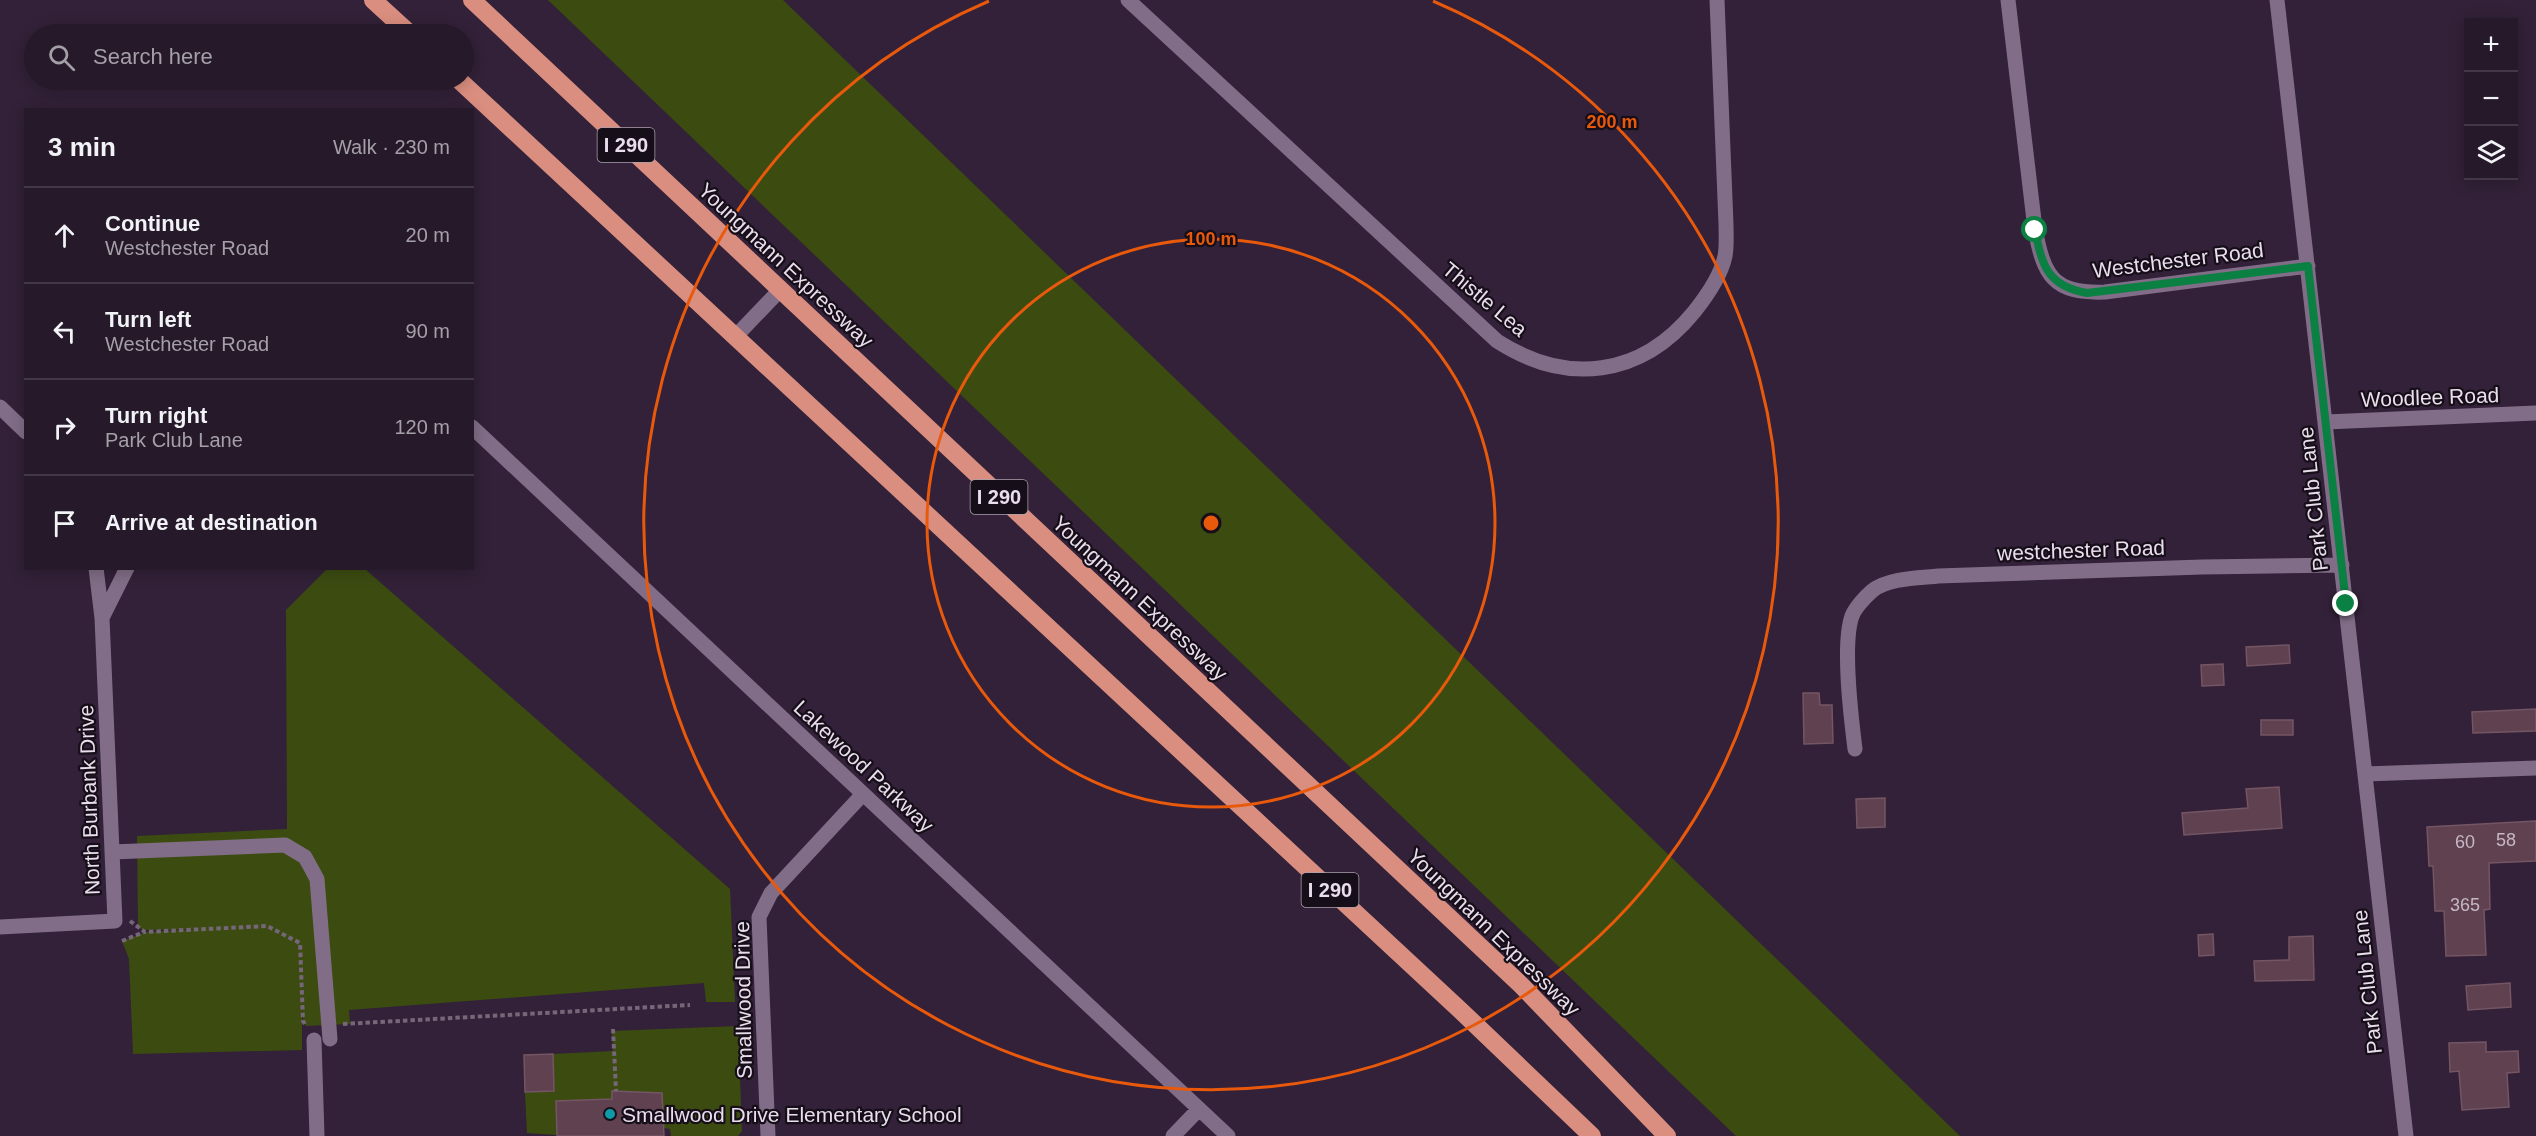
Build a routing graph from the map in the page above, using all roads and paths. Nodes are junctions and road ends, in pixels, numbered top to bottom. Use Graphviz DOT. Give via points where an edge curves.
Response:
graph roads {
  1 [pos="373,0"];
  2 [pos="472,0"];
  3 [pos="1128,0"];
  4 [pos="1717,0"];
  5 [pos="2008,0"];
  6 [pos="2277,0"];
  7 [pos="399,24"];
  8 [pos="470,90"];
  9 [pos="2308,266"];
  10 [pos="780,290"];
  11 [pos="735,337"];
  12 [pos="0,407"];
  13 [pos="2536,413"];
  14 [pos="2326,422"];
  15 [pos="474,429"];
  16 [pos="24,430"];
  17 [pos="2342,565"];
  18 [pos="96,570"];
  19 [pos="126,570"];
  20 [pos="102,618"];
  21 [pos="1855,749"];
  22 [pos="2536,768"];
  23 [pos="2365,774"];
  24 [pos="863,794"];
  25 [pos="112,852"];
  26 [pos="114,910"];
  27 [pos="0,927"];
  28 [pos="145,932"];
  29 [pos="122,941"];
  30 [pos="690,1005"];
  31 [pos="613,1029"];
  32 [pos="324,1035"];
  33 [pos="616,1091"];
  34 [pos="1199,1109"];
  35 [pos="317,1136"];
  36 [pos="768,1136"];
  37 [pos="1173,1136"];
  38 [pos="1228,1136"];
  39 [pos="1592,1136"];
  40 [pos="1667,1136"];
  41 [pos="2406,1136"];
  1 -- 7 [label="highway"];
  2 -- 10 [label="highway, Youngmann Expressway / I 290"];
  3 -- 4 [label="street, Thistle Lea" via="1497,342 1541,363 1592,370 1617,366 1664,343 1701,304 1719,274 1725,256 1726,224"];
  5 -- 9 [label="street, Westchester Road" via="2035,230 2040,258 2058,283 2071,290 2105,292"];
  6 -- 9 [label="street, Park Club Lane"];
  8 -- 11 [label="highway, I 290"];
  9 -- 14 [label="street, Park Club Lane"];
  10 -- 11 [label="street"];
  10 -- 40 [label="highway, Youngmann Expressway / I 290" via="1521,985"];
  11 -- 39 [label="highway, I 290"];
  12 -- 16 [label="street"];
  13 -- 14 [label="street, Woodlee Road"];
  14 -- 17 [label="street, Park Club Lane"];
  15 -- 24 [label="street, Lakewood Parkway"];
  17 -- 21 [label="street, westchester Road" via="1904,579 1873,590 1852,614 1849,632"];
  17 -- 23 [label="street, Park Club Lane"];
  18 -- 20 [label="street"];
  19 -- 20 [label="street, North Burbank Drive"];
  20 -- 25 [label="street, North Burbank Drive"];
  22 -- 23 [label="street"];
  23 -- 41 [label="street, Park Club Lane"];
  24 -- 34 [label="street, Lakewood Parkway"];
  24 -- 36 [label="street, Smallwood Drive" via="771,893 759,917"];
  25 -- 26 [label="street, North Burbank Drive"];
  25 -- 32 [label="street" via="285,845 305,857 317,879"];
  26 -- 27 [label="street, North Burbank Drive" via="115,921"];
  26 -- 28 [label="path"];
  28 -- 29 [label="path"];
  28 -- 32 [label="path" via="267,926 300,943 303,1021"];
  30 -- 32 [label="path"];
  31 -- 33 [label="path"];
  32 -- 35 [label="street"];
  34 -- 37 [label="street"];
  34 -- 38 [label="street, Lakewood Parkway"];
}
